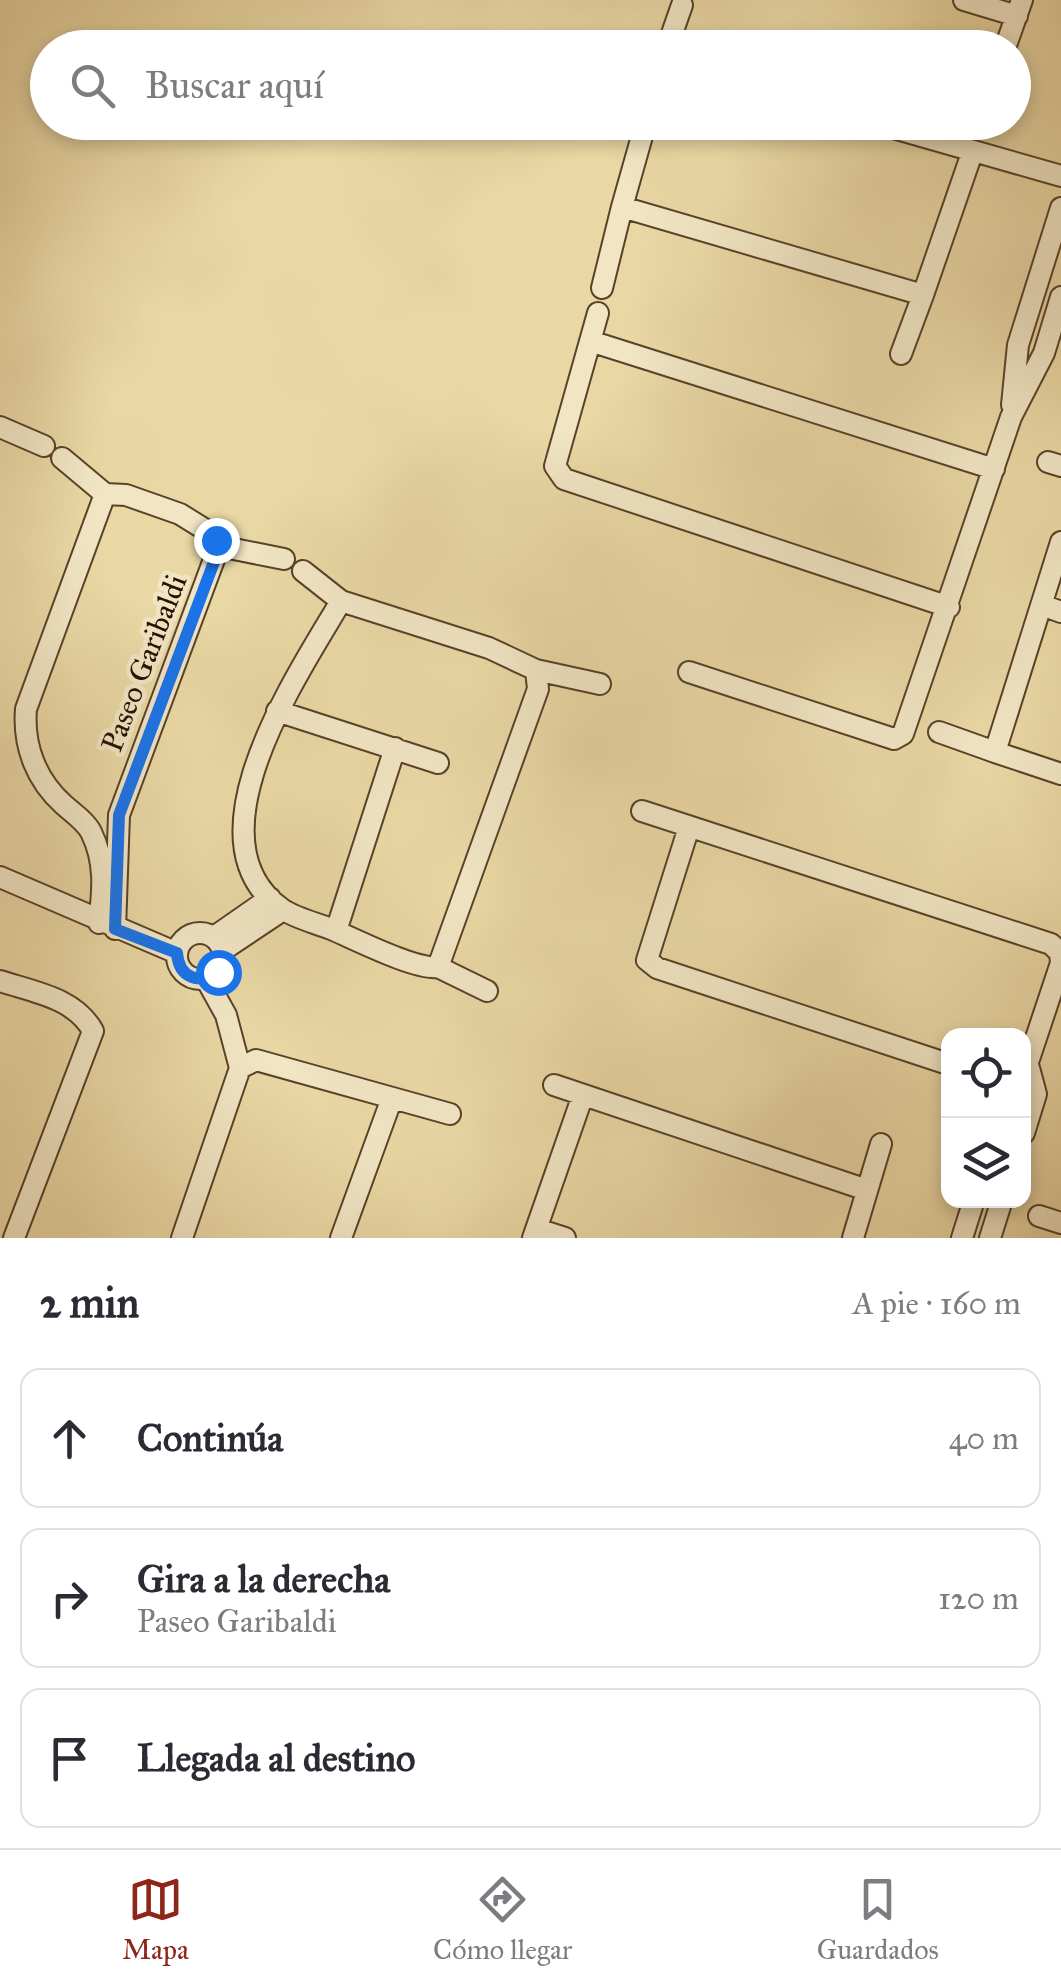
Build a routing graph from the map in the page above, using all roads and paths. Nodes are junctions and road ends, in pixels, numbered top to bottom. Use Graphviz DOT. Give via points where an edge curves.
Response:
graph roads {
  1 [pos="964,0"];
  2 [pos="682,4"];
  3 [pos="1019,8"];
  4 [pos="674,30"];
  5 [pos="641,140"];
  6 [pos="930,140"];
  7 [pos="972,153"];
  8 [pos="1061,176"];
  9 [pos="622,207"];
  10 [pos="1061,208"];
  11 [pos="602,288"];
  12 [pos="923,295"];
  13 [pos="1061,297"];
  14 [pos="598,312"];
  15 [pos="590,341"];
  16 [pos="1018,344"];
  17 [pos="901,354"];
  18 [pos="1052,355"];
  19 [pos="1011,417"];
  20 [pos="0,427"];
  21 [pos="44,446"];
  22 [pos="62,458"];
  23 [pos="994,469"];
  24 [pos="105,494"];
  25 [pos="1061,542"];
  26 [pos="220,546"];
  27 [pos="284,560"];
  28 [pos="302,571"];
  29 [pos="342,601"];
  30 [pos="949,607"];
  31 [pos="1051,609"];
  32 [pos="536,670"];
  33 [pos="689,672"];
  34 [pos="600,684"];
  35 [pos="277,711"];
  36 [pos="939,732"];
  37 [pos="395,748"];
  38 [pos="995,752"];
  39 [pos="438,763"];
  40 [pos="1061,774"];
  41 [pos="642,810"];
  42 [pos="119,815"];
  43 [pos="689,827"];
  44 [pos="91,829"];
  45 [pos="0,878"];
  46 [pos="276,904"];
  47 [pos="107,926"];
  48 [pos="336,932"];
  49 [pos="219,943"];
  50 [pos="177,953"];
  51 [pos="438,967"];
  52 [pos="206,980"];
  53 [pos="0,981"];
  54 [pos="487,991"];
  55 [pos="1031,1056"];
  56 [pos="941,1062"];
  57 [pos="240,1068"];
  58 [pos="554,1085"];
  59 [pos="583,1095"];
  60 [pos="392,1098"];
  61 [pos="450,1114"];
  62 [pos="881,1144"];
  63 [pos="867,1190"];
  64 [pos="971,1208"];
  65 [pos="999,1208"];
  66 [pos="1039,1216"];
  67 [pos="1061,1223"];
  68 [pos="535,1234"];
  69 [pos="14,1238"];
  70 [pos="182,1238"];
  71 [pos="341,1238"];
  72 [pos="565,1238"];
  73 [pos="853,1238"];
  74 [pos="962,1238"];
  75 [pos="990,1238"];
  1 -- 3 [label="street"];
  2 -- 4 [label="street"];
  5 -- 9 [label="street"];
  6 -- 7 [label="street"];
  7 -- 8 [label="street"];
  7 -- 12 [label="street"];
  9 -- 11 [label="street"];
  9 -- 12 [label="street"];
  10 -- 16 [label="street"];
  12 -- 17 [label="street"];
  13 -- 18 [label="street"];
  14 -- 15 [label="street"];
  15 -- 23 [label="street"];
  15 -- 30 [label="street" via="556,466 564,480"];
  16 -- 18 [label="street"];
  16 -- 19 [label="street"];
  18 -- 19 [label="street"];
  19 -- 23 [label="street"];
  20 -- 21 [label="street"];
  22 -- 24 [label="street, Paseo Garibaldi"];
  23 -- 30 [label="street"];
  24 -- 26 [label="street, Paseo Garibaldi" via="180,514"];
  24 -- 44 [label="street" via="24,729 27,748 54,796"];
  25 -- 31 [label="street"];
  26 -- 27 [label="street"];
  26 -- 42 [label="street, Paseo Garibaldi"];
  28 -- 29 [label="street"];
  29 -- 32 [label="street"];
  29 -- 35 [label="street"];
  30 -- 33 [label="street" via="910,723 894,739"];
  31 -- 38 [label="street"];
  32 -- 34 [label="street"];
  32 -- 51 [label="street" via="538,689"];
  35 -- 37 [label="street"];
  35 -- 46 [label="street" via="240,836 251,869"];
  36 -- 38 [label="street"];
  37 -- 39 [label="street"];
  37 -- 48 [label="street"];
  38 -- 40 [label="street"];
  41 -- 43 [label="street"];
  42 -- 44 [label="street"];
  42 -- 47 [label="street, Paseo Garibaldi"];
  43 -- 55 [label="street" via="1051,944 1061,964"];
  43 -- 56 [label="street" via="647,960"];
  44 -- 47 [label="street" via="105,878"];
  45 -- 47 [label="street"];
  46 -- 48 [label="street"];
  46 -- 49 [label="street"];
  47 -- 50 [label="street"];
  48 -- 51 [label="street"];
  49 -- 50 [label="street" via="191,934"];
  49 -- 52 [label="street" via="218,972"];
  50 -- 52 [label="street" via="185,974"];
  51 -- 54 [label="street"];
  52 -- 57 [label="street" via="226,1015"];
  53 -- 69 [label="street" via="66,1003 94,1030"];
  57 -- 60 [label="street" via="256,1060"];
  57 -- 70 [label="street"];
  58 -- 59 [label="street"];
  59 -- 63 [label="street"];
  59 -- 68 [label="street"];
  60 -- 61 [label="street"];
  60 -- 71 [label="street"];
  62 -- 63 [label="street"];
  63 -- 73 [label="street"];
  64 -- 74 [label="street"];
  65 -- 75 [label="street"];
  66 -- 67 [label="street"];
  68 -- 72 [label="street"];
}
